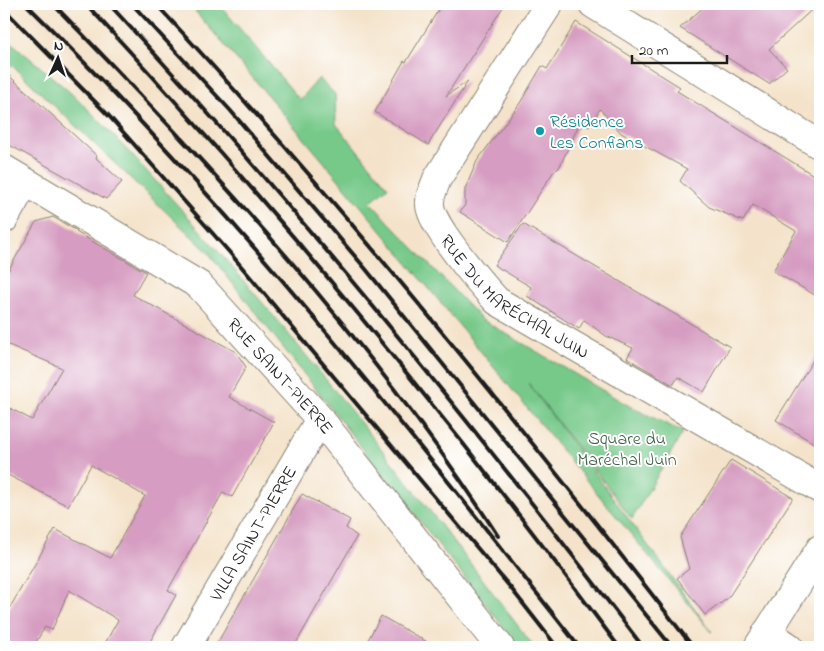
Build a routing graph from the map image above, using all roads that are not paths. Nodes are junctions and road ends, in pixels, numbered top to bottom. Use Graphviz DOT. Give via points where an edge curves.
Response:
graph roads {
  1 [pos="549,4"];
  2 [pos="593,4"];
  3 [pos="820,145"];
  4 [pos="14,176"];
  5 [pos="4,219"];
  6 [pos="320,419"];
  7 [pos="820,489"];
  8 [pos="820,548"];
  9 [pos="771,642"];
  10 [pos="186,647"];
  11 [pos="500,647"];
  1 -- 7 [label="street, RUE DU MARÉCHAL JUIN" via="437,179 431,194 431,215 477,280 497,301"];
  2 -- 3 [label="street"];
  4 -- 5 [label="street"];
  4 -- 6 [label="street, RUE SAINT-PIERRE" via="199,285"];
  6 -- 10 [label="street, VILLA SAINT-PIERRE"];
  6 -- 11 [label="street, RUE SAINT-PIERRE"];
  8 -- 9 [label="street"];
}
